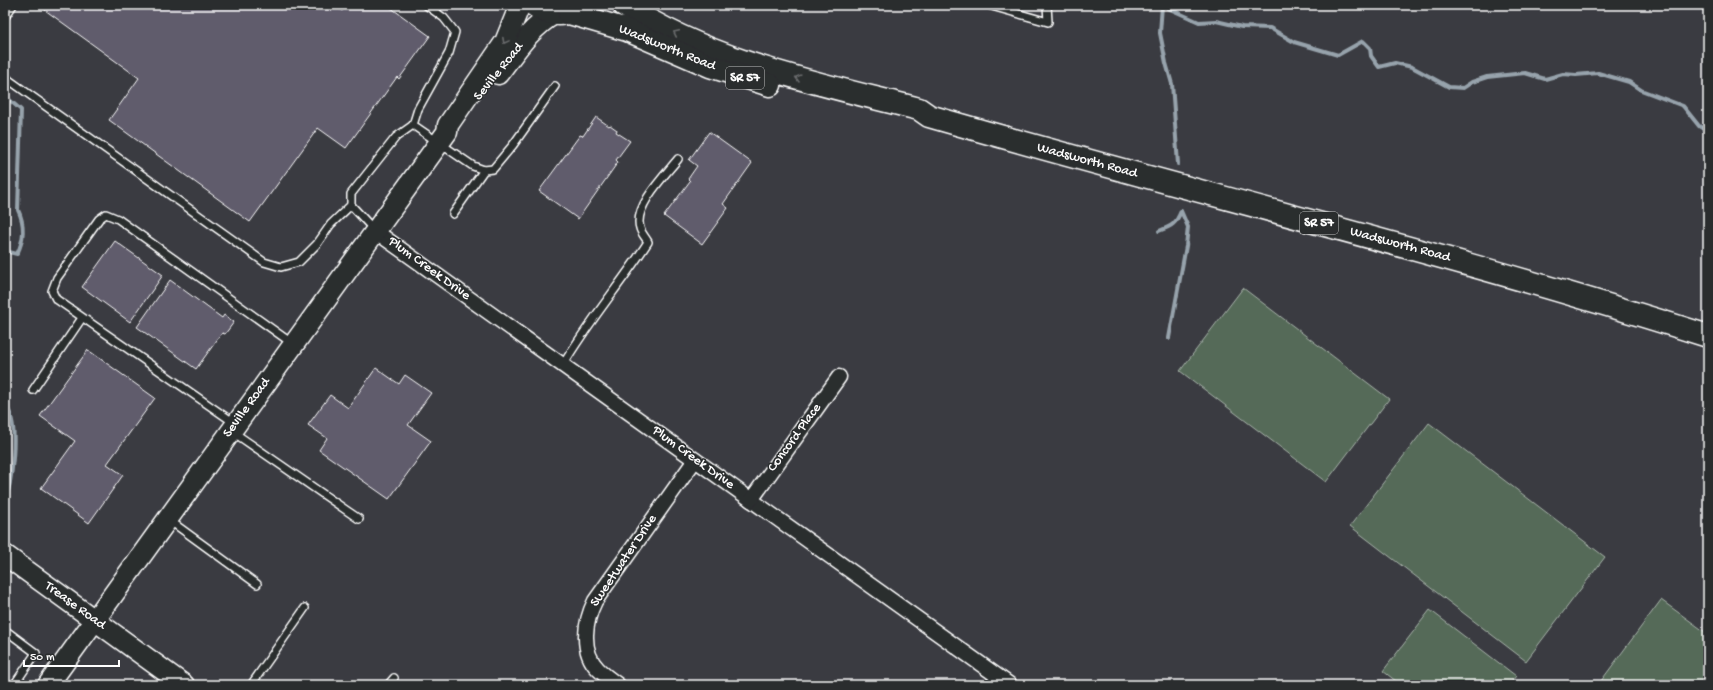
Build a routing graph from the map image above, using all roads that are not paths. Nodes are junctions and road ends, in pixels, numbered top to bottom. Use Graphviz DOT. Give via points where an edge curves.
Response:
graph roads {
  1 [pos="13,5"];
  2 [pos="426,5"];
  3 [pos="520,5"];
  4 [pos="534,5"];
  5 [pos="624,5"];
  6 [pos="988,5"];
  7 [pos="1047,5"];
  8 [pos="569,11"];
  9 [pos="5,17"];
  10 [pos="5,75"];
  11 [pos="555,86"];
  12 [pos="928,116"];
  13 [pos="413,125"];
  14 [pos="443,137"];
  15 [pos="678,159"];
  16 [pos="484,170"];
  17 [pos="351,205"];
  18 [pos="453,214"];
  19 [pos="375,231"];
  20 [pos="82,318"];
  21 [pos="1708,336"];
  22 [pos="293,344"];
  23 [pos="563,365"];
  24 [pos="840,377"];
  25 [pos="33,390"];
  26 [pos="233,427"];
  27 [pos="695,460"];
  28 [pos="751,500"];
  29 [pos="168,518"];
  30 [pos="359,519"];
  31 [pos="5,555"];
  32 [pos="257,584"];
  33 [pos="305,608"];
  34 [pos="95,620"];
  35 [pos="5,630"];
  36 [pos="394,678"];
  37 [pos="14,685"];
  38 [pos="48,685"];
  39 [pos="184,685"];
  40 [pos="251,685"];
  41 [pos="388,685"];
  42 [pos="618,685"];
  43 [pos="1010,685"];
  1 -- 9 [label="lane"];
  2 -- 13 [label="lane" via="444,18 455,32 449,53 418,109"];
  3 -- 14 [label="street, Seville Road, one-way" via="505,42 448,125"];
  4 -- 8 [label="highway, Wadsworth Road / SR 57" via="539,9"];
  12 -- 5 [label="highway, Wadsworth Road / SR 57, one-way" via="919,109 749,63 692,40"];
  6 -- 7 [label="lane" via="1048,22"];
  8 -- 12 [label="highway, Wadsworth Road / SR 57" via="627,30 710,66 763,84 919,119"];
  8 -- 14 [label="street, Seville Road" via="543,21 532,30 454,128"];
  10 -- 17 [label="lane" via="264,262 281,267 299,262"];
  11 -- 16 [label="lane" via="493,169"];
  12 -- 21 [label="highway, Wadsworth Road / SR 57" via="1030,146 1437,255"];
  13 -- 14 [label="lane"];
  13 -- 17 [label="lane" via="396,137 351,194"];
  14 -- 16 [label="lane" via="473,166"];
  14 -- 19 [label="street, Seville Road"];
  15 -- 23 [label="lane" via="640,210 640,228 648,242"];
  16 -- 18 [label="lane"];
  17 -- 19 [label="lane"];
  19 -- 22 [label="street, Seville Road"];
  19 -- 23 [label="street, Plum Creek Drive"];
  20 -- 22 [label="lane" via="56,299 52,291 57,278 99,219 106,214 118,218"];
  20 -- 25 [label="lane"];
  20 -- 26 [label="lane"];
  22 -- 26 [label="street, Seville Road"];
  23 -- 27 [label="street, Plum Creek Drive"];
  24 -- 28 [label="street, Concord Place"];
  26 -- 29 [label="street, Seville Road"];
  26 -- 30 [label="lane"];
  27 -- 28 [label="street, Plum Creek Drive"];
  27 -- 42 [label="street, Sweetwater Drive" via="588,614 586,642 590,656 597,669"];
  28 -- 43 [label="street, Plum Creek Drive"];
  29 -- 32 [label="lane"];
  29 -- 34 [label="street, Seville Road"];
  31 -- 34 [label="street, Trease Road"];
  33 -- 40 [label="lane"];
  34 -- 38 [label="street, Seville Road"];
  34 -- 39 [label="street, Trease Road"];
  35 -- 37 [label="lane" via="36,653"];
  36 -- 41 [label="lane"];
}
